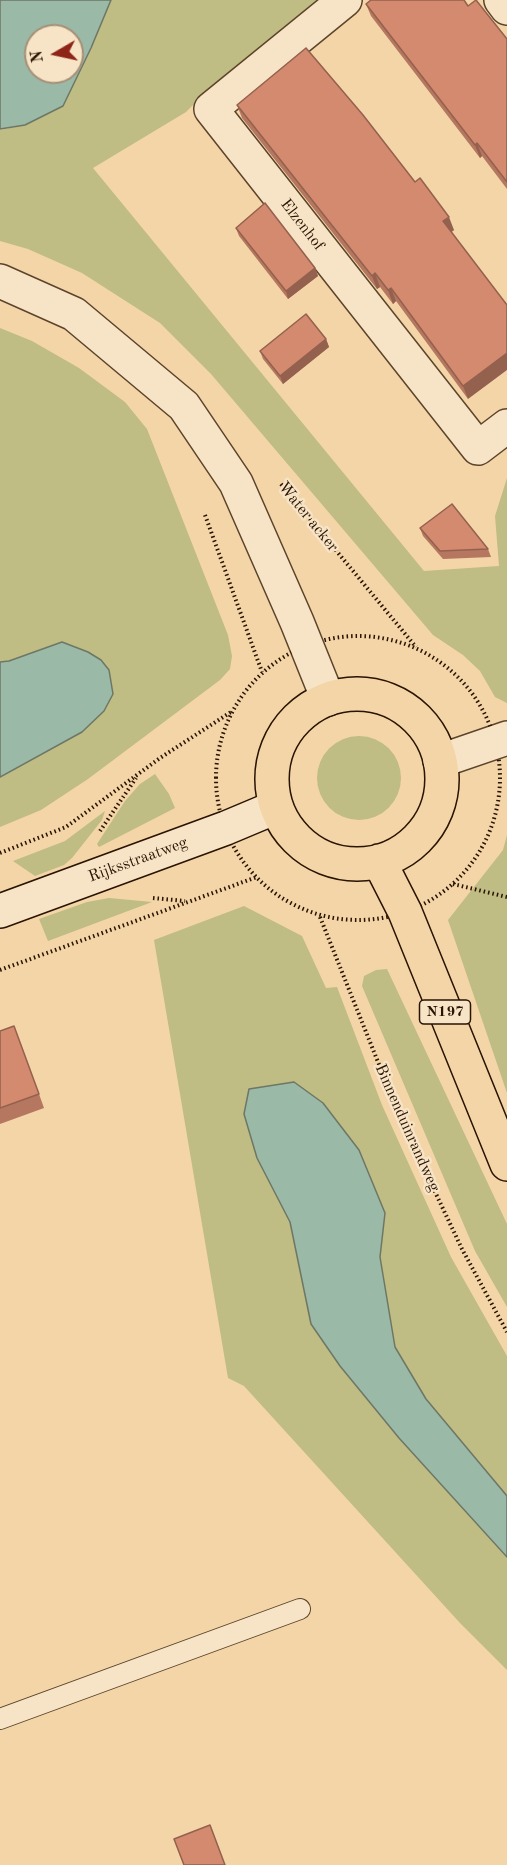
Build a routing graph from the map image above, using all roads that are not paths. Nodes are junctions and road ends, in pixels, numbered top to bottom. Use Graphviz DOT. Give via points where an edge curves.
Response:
graph roads {
  1 [pos="345,0"];
  2 [pos="501,0"];
  3 [pos="507,8"];
  4 [pos="0,281"];
  5 [pos="507,426"];
  6 [pos="328,699"];
  7 [pos="507,738"];
  8 [pos="440,761"];
  9 [pos="276,807"];
  10 [pos="379,861"];
  11 [pos="0,911"];
  12 [pos="507,1164"];
  13 [pos="300,1609"];
  14 [pos="0,1719"];
  1 -- 5 [label="street, Elzenhof" via="211,109 478,448"];
  2 -- 3 [label="street"];
  4 -- 6 [label="street" via="74,314 184,406 236,483"];
  6 -- 8 [label="main road" via="363,694 397,704 424,728"];
  6 -- 9 [label="main road" via="305,712 287,731 275,755 272,781"];
  7 -- 8 [label="street"];
  8 -- 10 [label="main road" via="440,798 434,815 412,844"];
  9 -- 10 [label="main road" via="286,826 317,854 337,862"];
  9 -- 11 [label="street, Rijksstraatweg"];
  10 -- 12 [label="main road, N197" via="405,912"];
  13 -- 14 [label="lane"];
}
